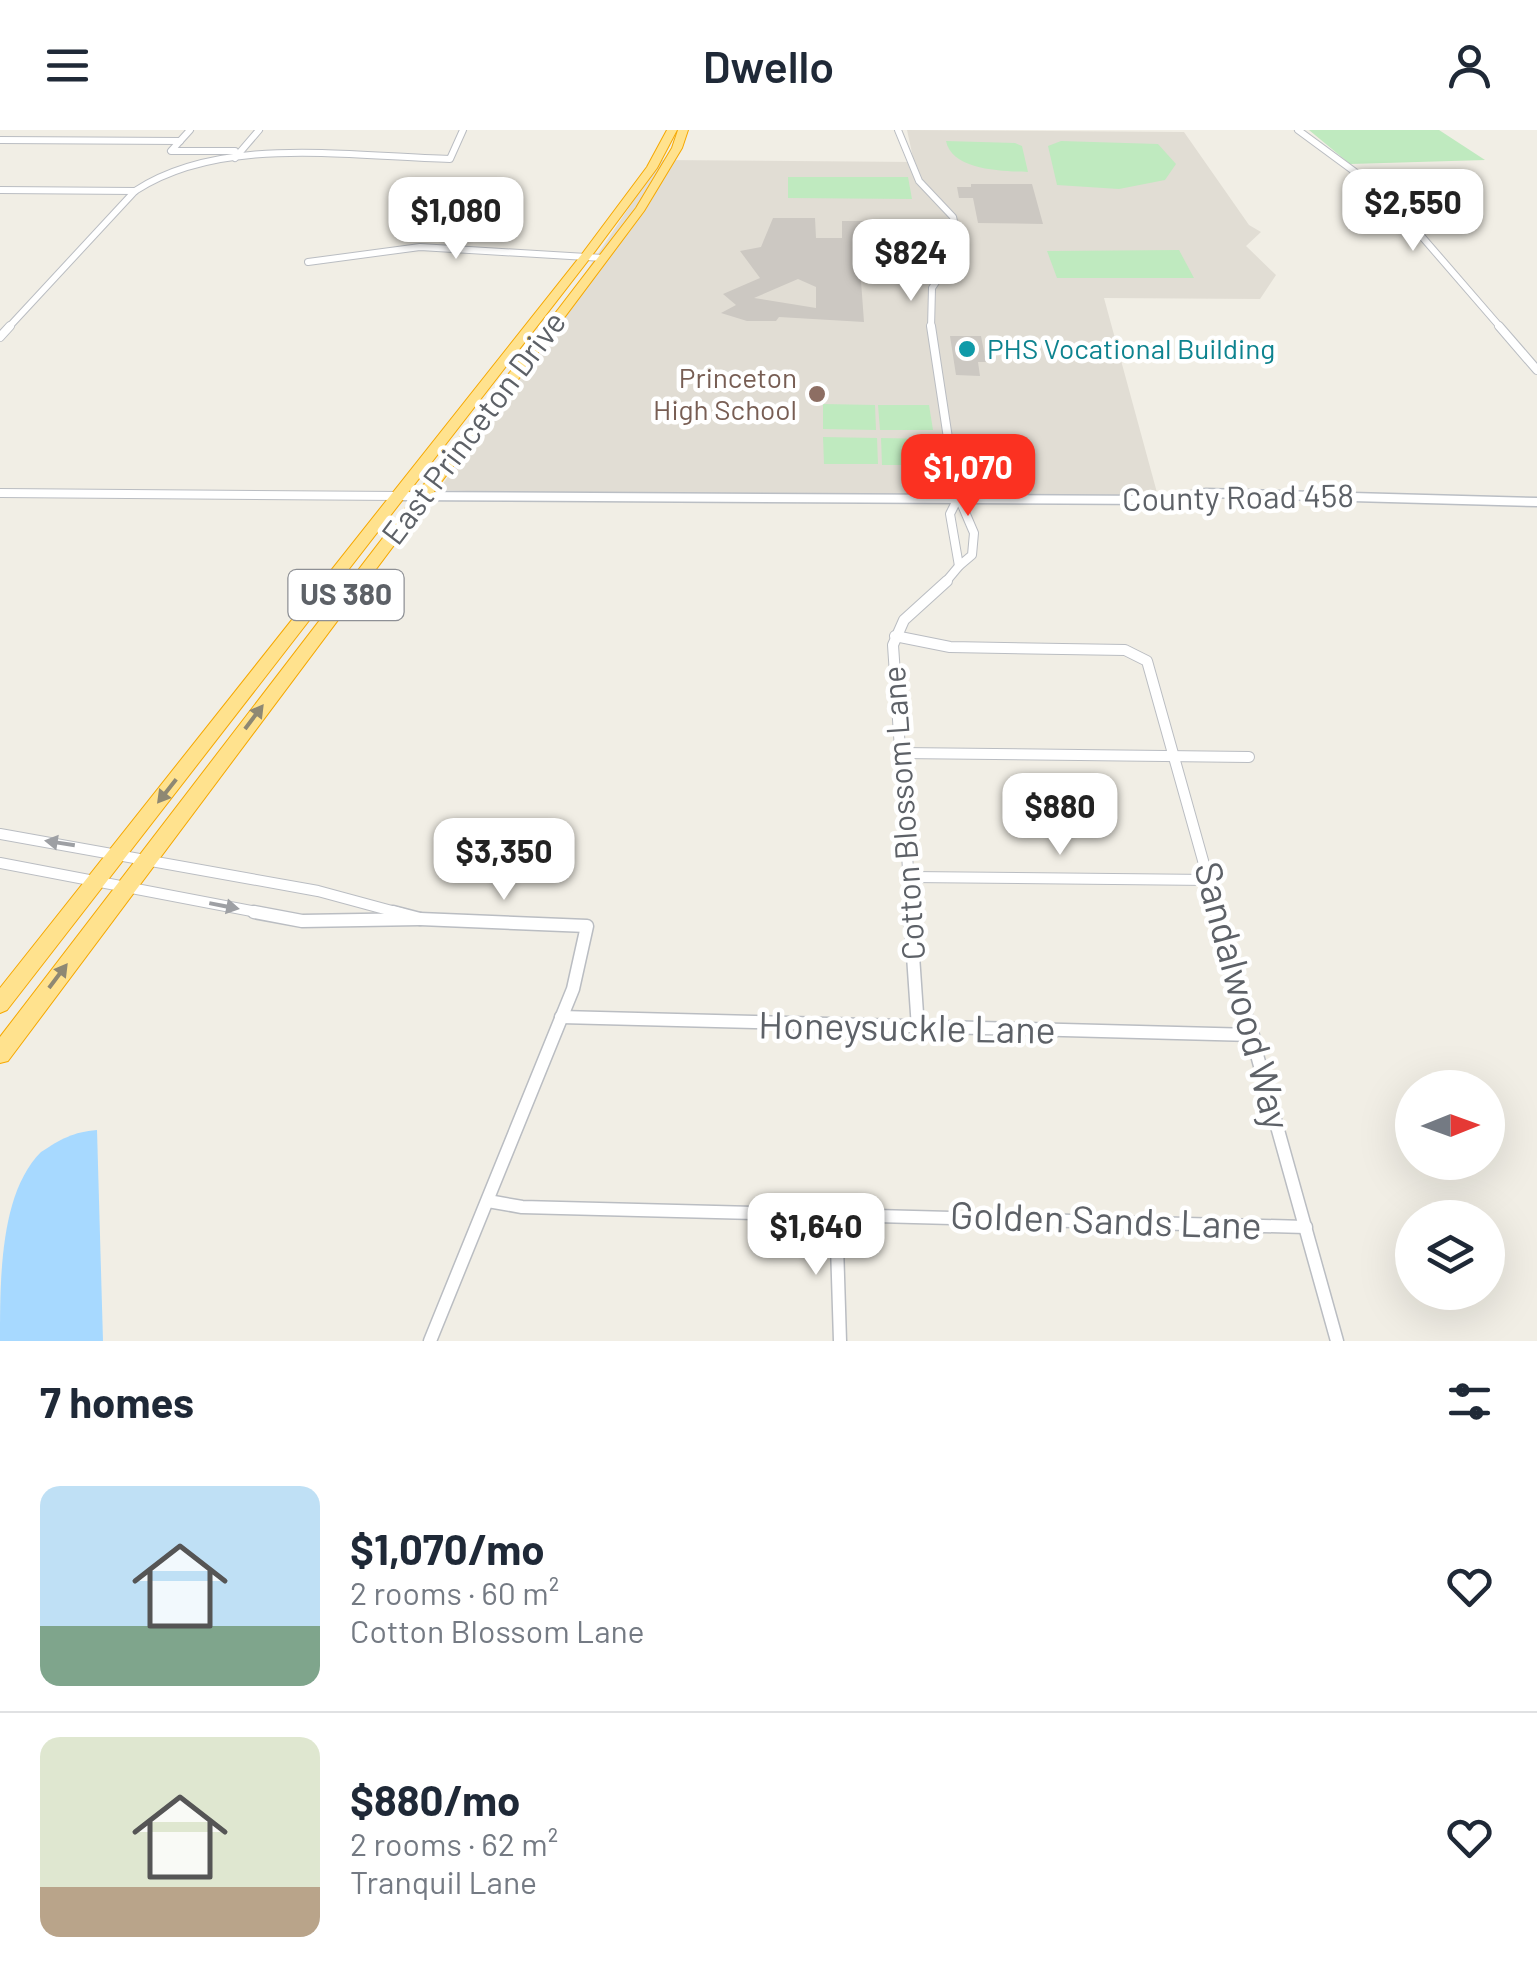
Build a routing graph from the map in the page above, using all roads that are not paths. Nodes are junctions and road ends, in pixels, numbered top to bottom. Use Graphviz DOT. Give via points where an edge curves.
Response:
graph roads {
  1 [pos="131,130"];
  2 [pos="190,130"];
  3 [pos="258,130"];
  4 [pos="463,130"];
  5 [pos="672,130"];
  6 [pos="683,130"];
  7 [pos="898,130"];
  8 [pos="1298,130"];
  9 [pos="0,140"];
  10 [pos="120,140"];
  11 [pos="180,141"];
  12 [pos="238,155"];
  13 [pos="0,190"];
  14 [pos="135,191"];
  15 [pos="634,192"];
  16 [pos="652,194"];
  17 [pos="595,257"];
  18 [pos="308,262"];
  19 [pos="0,337"];
  20 [pos="1537,370"];
  21 [pos="0,493"];
  22 [pos="399,496"];
  23 [pos="421,496"];
  24 [pos="958,498"];
  25 [pos="1537,502"];
  26 [pos="959,566"];
  27 [pos="895,636"];
  28 [pos="900,752"];
  29 [pos="1175,757"];
  30 [pos="1249,758"];
  31 [pos="0,834"];
  32 [pos="119,852"];
  33 [pos="147,858"];
  34 [pos="0,863"];
  35 [pos="910,877"];
  36 [pos="1210,880"];
  37 [pos="94,883"];
  38 [pos="125,887"];
  39 [pos="420,919"];
  40 [pos="0,1004"];
  41 [pos="561,1017"];
  42 [pos="918,1028"];
  43 [pos="1253,1036"];
  44 [pos="0,1054"];
  45 [pos="488,1200"];
  46 [pos="836,1214"];
  47 [pos="1306,1227"];
  48 [pos="430,1341"];
  49 [pos="840,1341"];
  50 [pos="1338,1341"];
  1 -- 10 [label="street"];
  2 -- 11 [label="street"];
  3 -- 12 [label="street"];
  4 -- 12 [label="street" via="450,158"];
  5 -- 15 [label="highway, East Princeton Drive / US 380"];
  6 -- 16 [label="highway, East Princeton Drive / US 380"];
  7 -- 24 [label="street" via="919,181 953,217 960,247 932,288 929,304"];
  8 -- 20 [label="street" via="1385,194"];
  9 -- 10 [label="street"];
  10 -- 11 [label="street"];
  11 -- 12 [label="street" via="171,151"];
  12 -- 14 [label="street" via="172,166"];
  13 -- 14 [label="street"];
  14 -- 19 [label="street"];
  15 -- 16 [label="highway"];
  15 -- 17 [label="highway, East Princeton Drive / US 380"];
  16 -- 17 [label="highway, East Princeton Drive / US 380"];
  17 -- 18 [label="street" via="427,243"];
  17 -- 22 [label="highway, East Princeton Drive / US 380"];
  17 -- 23 [label="highway, East Princeton Drive / US 380"];
  21 -- 22 [label="street"];
  22 -- 23 [label="street, County Road 458"];
  22 -- 32 [label="highway, East Princeton Drive / US 380, one-way"];
  23 -- 24 [label="street, County Road 458"];
  33 -- 23 [label="highway, East Princeton Drive / US 380, one-way"];
  24 -- 25 [label="street, County Road 458" via="1159,500 1206,492"];
  24 -- 26 [label="street" via="950,514"];
  24 -- 26 [label="street" via="970,514 974,547"];
  26 -- 27 [label="street, Cotton Blossom Lane" via="906,615"];
  27 -- 28 [label="street, Cotton Blossom Lane"];
  27 -- 29 [label="street, Sandalwood Way" via="950,647 1141,654"];
  28 -- 29 [label="street"];
  28 -- 35 [label="street, Cotton Blossom Lane"];
  29 -- 30 [label="street"];
  29 -- 36 [label="street, Sandalwood Way"];
  32 -- 31 [label="street, one-way"];
  32 -- 33 [label="street"];
  32 -- 37 [label="highway, East Princeton Drive / US 380"];
  33 -- 38 [label="highway, East Princeton Drive / US 380"];
  33 -- 39 [label="street" via="318,891"];
  34 -- 37 [label="street"];
  35 -- 36 [label="street"];
  35 -- 42 [label="street, Cotton Blossom Lane"];
  36 -- 43 [label="street, Sandalwood Way"];
  37 -- 38 [label="street"];
  37 -- 40 [label="highway, East Princeton Drive / US 380"];
  38 -- 39 [label="street, one-way" via="302,921"];
  44 -- 38 [label="highway, East Princeton Drive / US 380, one-way"];
  39 -- 41 [label="street" via="587,926"];
  41 -- 42 [label="street, Honeysuckle Lane"];
  41 -- 45 [label="street"];
  42 -- 43 [label="street, Honeysuckle Lane"];
  43 -- 47 [label="street, Sandalwood Way"];
  45 -- 46 [label="street, Golden Sands Lane" via="522,1207"];
  45 -- 48 [label="street"];
  46 -- 47 [label="street, Golden Sands Lane"];
  46 -- 49 [label="street"];
  47 -- 50 [label="street, Sandalwood Way"];
}
